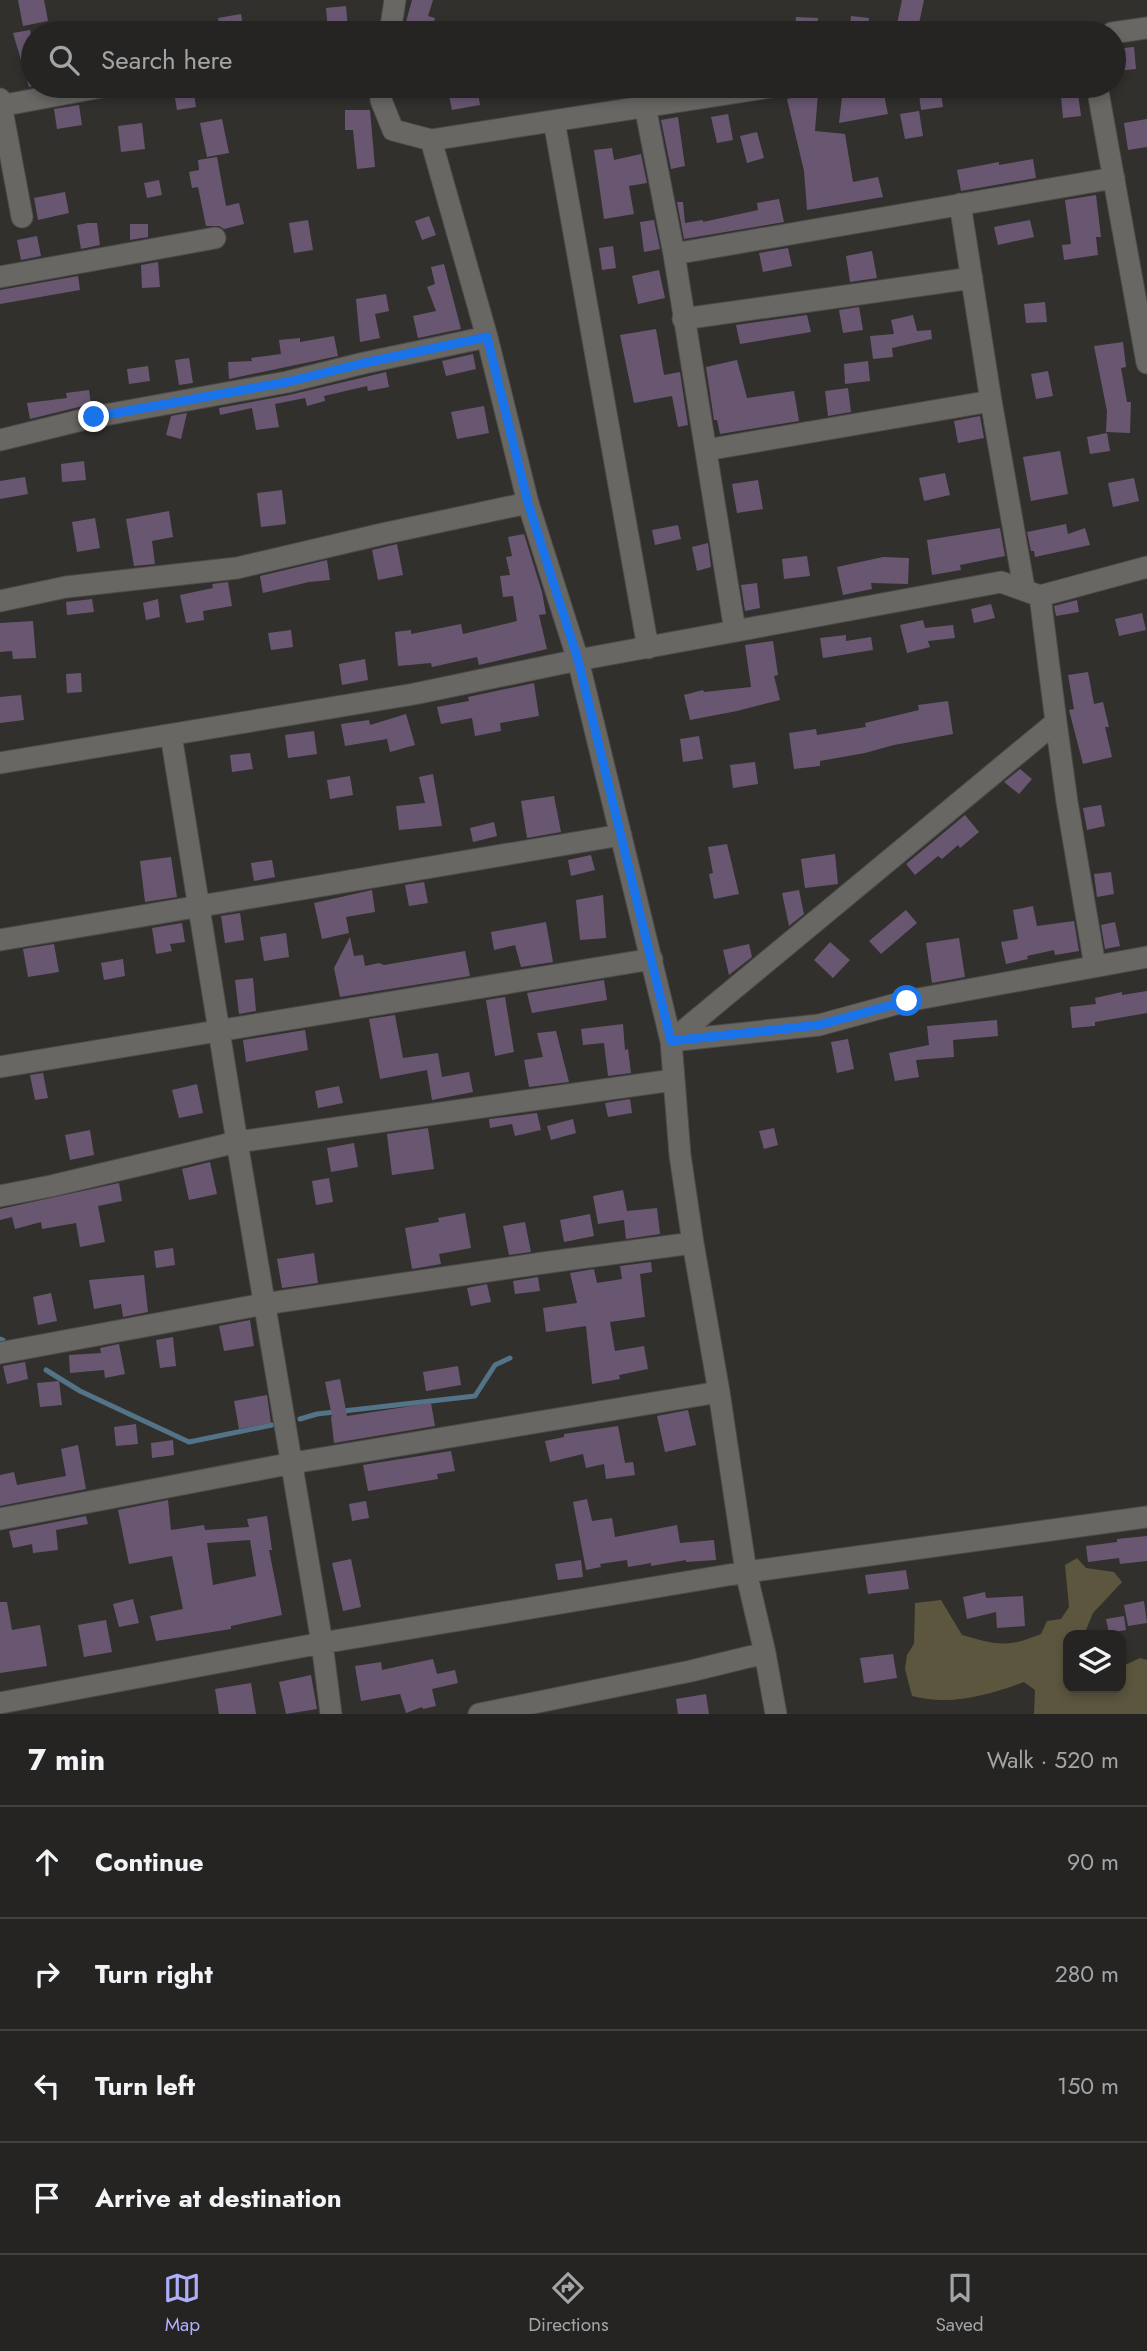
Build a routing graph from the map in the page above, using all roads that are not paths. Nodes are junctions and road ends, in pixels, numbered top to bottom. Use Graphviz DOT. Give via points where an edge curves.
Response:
graph roads {
  1 [pos="396,0"];
  2 [pos="392,21"];
  3 [pos="1147,28"];
  4 [pos="1126,31"];
  5 [pos="31,98"];
  6 [pos="381,98"];
  7 [pos="698,98"];
  8 [pos="1099,98"];
  9 [pos="0,103"];
  10 [pos="645,106"];
  11 [pos="554,121"];
  12 [pos="431,140"];
  13 [pos="1114,178"];
  14 [pos="960,204"];
  15 [pos="22,217"];
  16 [pos="215,238"];
  17 [pos="674,254"];
  18 [pos="0,277"];
  19 [pos="972,278"];
  20 [pos="683,319"];
  21 [pos="487,337"];
  22 [pos="1147,363"];
  23 [pos="990,401"];
  24 [pos="0,440"];
  25 [pos="706,450"];
  26 [pos="528,503"];
  27 [pos="1147,567"];
  28 [pos="1032,592"];
  29 [pos="0,601"];
  30 [pos="735,631"];
  31 [pos="648,648"];
  32 [pos="578,660"];
  33 [pos="1056,722"];
  34 [pos="172,735"];
  35 [pos="0,763"];
  36 [pos="621,835"];
  37 [pos="200,906"];
  38 [pos="0,940"];
  39 [pos="1147,957"];
  40 [pos="652,960"];
  41 [pos="1095,967"];
  42 [pos="220,1030"];
  43 [pos="671,1041"];
  44 [pos="0,1067"];
  45 [pos="673,1080"];
  46 [pos="237,1142"];
  47 [pos="0,1196"];
  48 [pos="693,1243"];
  49 [pos="264,1304"];
  50 [pos="0,1353"];
  51 [pos="719,1392"];
  52 [pos="293,1463"];
  53 [pos="1147,1517"];
  54 [pos="0,1519"];
  55 [pos="746,1572"];
  56 [pos="322,1643"];
  57 [pos="765,1653"];
  58 [pos="0,1703"];
  59 [pos="331,1714"];
  60 [pos="480,1714"];
  61 [pos="776,1714"];
  1 -- 2 [label="street"];
  3 -- 4 [label="street"];
  5 -- 9 [label="street"];
  6 -- 12 [label="street" via="393,130"];
  7 -- 10 [label="street"];
  8 -- 13 [label="street"];
  9 -- 15 [label="street"];
  10 -- 11 [label="street"];
  10 -- 17 [label="street"];
  11 -- 12 [label="street"];
  11 -- 31 [label="street"];
  12 -- 21 [label="street"];
  13 -- 14 [label="street"];
  13 -- 22 [label="street"];
  14 -- 17 [label="street"];
  14 -- 19 [label="street"];
  16 -- 18 [label="street"];
  17 -- 20 [label="street"];
  19 -- 20 [label="street"];
  19 -- 23 [label="street"];
  20 -- 25 [label="street"];
  21 -- 24 [label="street"];
  21 -- 26 [label="street"];
  23 -- 25 [label="street"];
  23 -- 28 [label="street"];
  25 -- 30 [label="street"];
  26 -- 29 [label="street" via="237,568 66,587"];
  26 -- 32 [label="street"];
  27 -- 28 [label="street"];
  28 -- 30 [label="street" via="1001,582"];
  28 -- 33 [label="street"];
  30 -- 31 [label="street"];
  31 -- 32 [label="street"];
  32 -- 34 [label="street" via="414,694"];
  32 -- 36 [label="street"];
  33 -- 41 [label="street"];
  33 -- 43 [label="street"];
  34 -- 35 [label="street"];
  34 -- 37 [label="street"];
  36 -- 37 [label="street"];
  36 -- 40 [label="street"];
  37 -- 38 [label="street"];
  37 -- 42 [label="street"];
  39 -- 41 [label="street"];
  40 -- 42 [label="street"];
  40 -- 43 [label="street"];
  41 -- 43 [label="street" via="907,1001 819,1025"];
  42 -- 44 [label="street"];
  42 -- 46 [label="street"];
  43 -- 45 [label="street"];
  45 -- 46 [label="street"];
  45 -- 48 [label="street"];
  46 -- 47 [label="street"];
  46 -- 49 [label="street"];
  48 -- 49 [label="street"];
  48 -- 51 [label="street"];
  49 -- 50 [label="street"];
  49 -- 52 [label="street"];
  51 -- 52 [label="street"];
  51 -- 55 [label="street"];
  52 -- 54 [label="street"];
  52 -- 56 [label="street"];
  53 -- 55 [label="street"];
  55 -- 56 [label="street"];
  55 -- 57 [label="street"];
  56 -- 58 [label="street"];
  56 -- 59 [label="street"];
  57 -- 60 [label="street"];
  57 -- 61 [label="street"];
}
